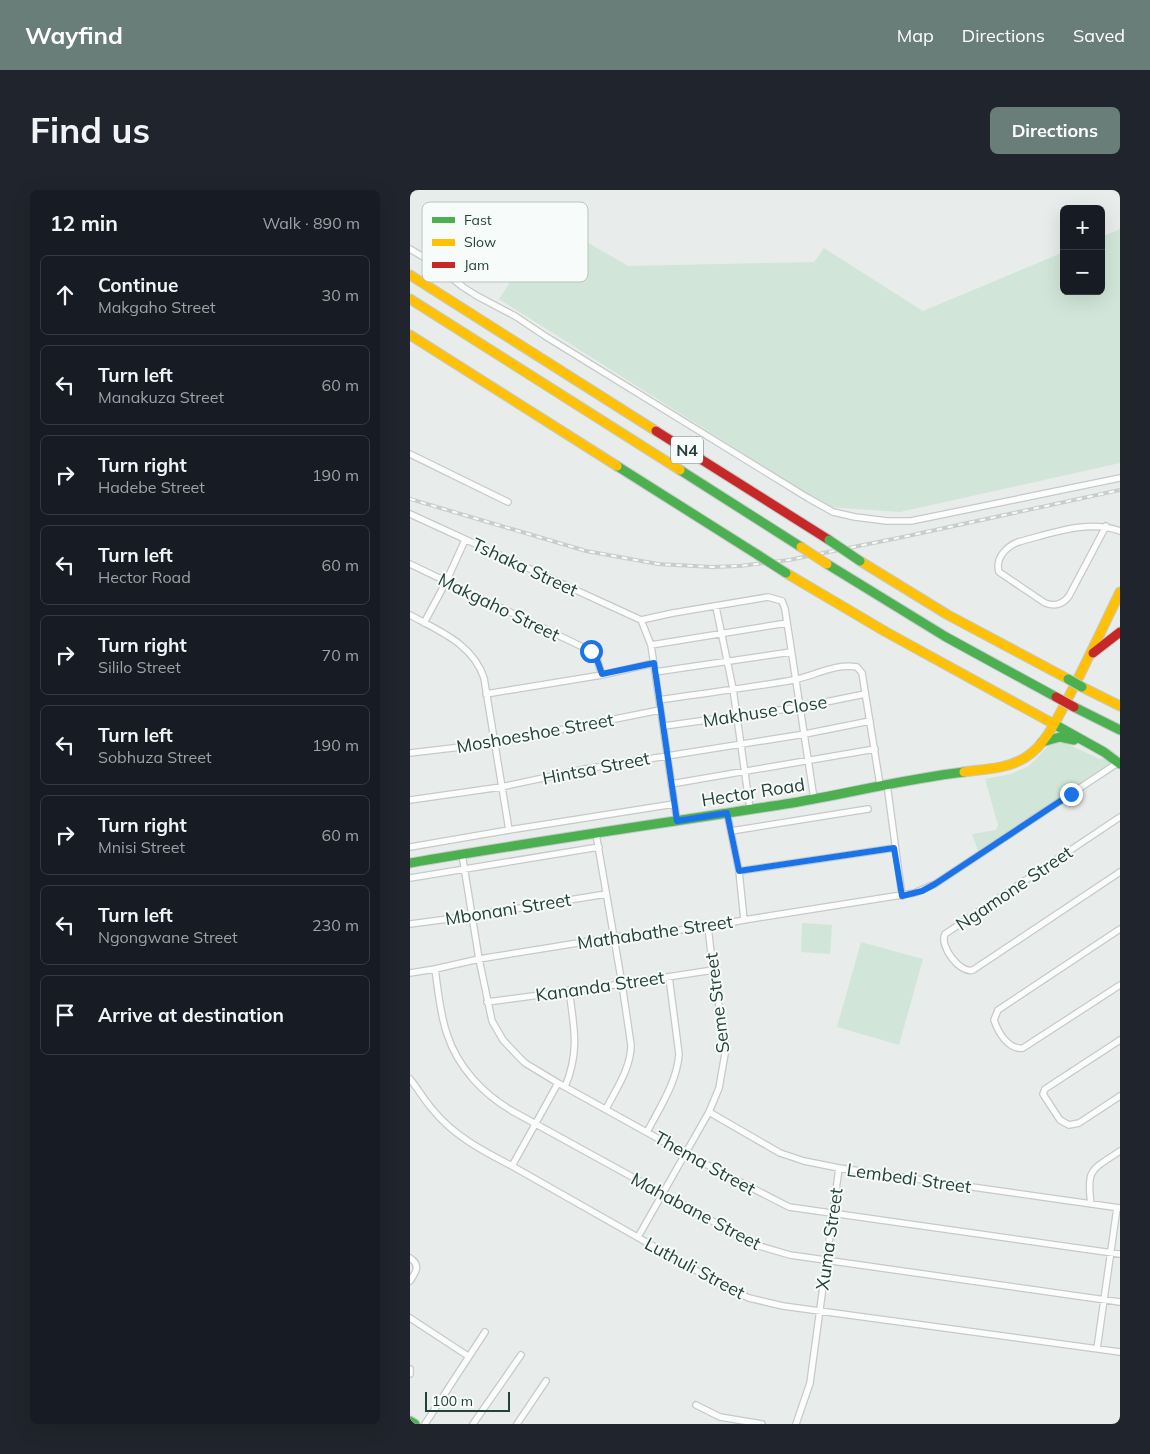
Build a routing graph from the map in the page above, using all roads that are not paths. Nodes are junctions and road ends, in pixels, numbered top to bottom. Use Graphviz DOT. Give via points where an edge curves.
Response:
graph roads {
  1 [pos="410,248"];
  2 [pos="422,256"];
  3 [pos="410,275"];
  4 [pos="457,282"];
  5 [pos="410,299"];
  6 [pos="410,335"];
  7 [pos="410,454"];
  8 [pos="1120,478"];
  9 [pos="508,502"];
  10 [pos="410,514"];
  11 [pos="1106,526"];
  12 [pos="1120,531"];
  13 [pos="465,540"];
  14 [pos="410,564"];
  15 [pos="446,582"];
  16 [pos="1120,592"];
  17 [pos="716,607"];
  18 [pos="410,615"];
  19 [pos="641,620"];
  20 [pos="424,623"];
  21 [pos="787,623"];
  22 [pos="1120,632"];
  23 [pos="722,634"];
  24 [pos="651,645"];
  25 [pos="791,652"];
  26 [pos="1089,658"];
  27 [pos="727,662"];
  28 [pos="654,663"];
  29 [pos="655,672"];
  30 [pos="602,674"];
  31 [pos="796,679"];
  32 [pos="733,689"];
  33 [pos="486,694"];
  34 [pos="865,694"];
  35 [pos="659,700"];
  36 [pos="1120,706"];
  37 [pos="800,707"];
  38 [pos="660,710"];
  39 [pos="736,716"];
  40 [pos="870,721"];
  41 [pos="1054,724"];
  42 [pos="664,726"];
  43 [pos="1120,730"];
  44 [pos="805,734"];
  45 [pos="1042,742"];
  46 [pos="495,743"];
  47 [pos="742,745"];
  48 [pos="874,749"];
  49 [pos="1104,752"];
  50 [pos="410,753"];
  51 [pos="668,755"];
  52 [pos="809,762"];
  53 [pos="1119,763"];
  54 [pos="745,772"];
  55 [pos="671,784"];
  56 [pos="884,784"];
  57 [pos="501,787"];
  58 [pos="814,799"];
  59 [pos="410,800"];
  60 [pos="674,804"];
  61 [pos="750,809"];
  62 [pos="868,809"];
  63 [pos="727,813"];
  64 [pos="1120,816"];
  65 [pos="677,821"];
  66 [pos="509,830"];
  67 [pos="731,831"];
  68 [pos="596,834"];
  69 [pos="599,847"];
  70 [pos="410,848"];
  71 [pos="894,848"];
  72 [pos="462,854"];
  73 [pos="410,863"];
  74 [pos="464,869"];
  75 [pos="739,871"];
  76 [pos="1120,872"];
  77 [pos="410,878"];
  78 [pos="606,894"];
  79 [pos="902,896"];
  80 [pos="471,916"];
  81 [pos="744,920"];
  82 [pos="410,924"];
  83 [pos="708,927"];
  84 [pos="1120,929"];
  85 [pos="615,937"];
  86 [pos="479,958"];
  87 [pos="435,969"];
  88 [pos="713,970"];
  89 [pos="410,973"];
  90 [pos="669,977"];
  91 [pos="622,984"];
  92 [pos="1120,984"];
  93 [pos="569,990"];
  94 [pos="487,1002"];
  95 [pos="1120,1040"];
  96 [pos="410,1079"];
  97 [pos="558,1083"];
  98 [pos="566,1087"];
  99 [pos="1120,1096"];
  100 [pos="606,1109"];
  101 [pos="709,1112"];
  102 [pos="536,1124"];
  103 [pos="647,1132"];
  104 [pos="1120,1152"];
  105 [pos="686,1154"];
  106 [pos="512,1166"];
  107 [pos="839,1168"];
  108 [pos="663,1194"];
  109 [pos="1091,1204"];
  110 [pos="1119,1208"];
  111 [pos="832,1214"];
  112 [pos="638,1237"];
  113 [pos="1110,1252"];
  114 [pos="1120,1254"];
  115 [pos="410,1258"];
  116 [pos="825,1260"];
  117 [pos="410,1281"];
  118 [pos="1103,1300"];
  119 [pos="1120,1302"];
  120 [pos="819,1311"];
  121 [pos="410,1318"];
  122 [pos="485,1332"];
  123 [pos="1098,1349"];
  124 [pos="1120,1352"];
  125 [pos="521,1355"];
  126 [pos="468,1356"];
  127 [pos="410,1369"];
  128 [pos="410,1374"];
  129 [pos="546,1380"];
  130 [pos="696,1405"];
  131 [pos="410,1421"];
  132 [pos="726,1421"];
  133 [pos="415,1424"];
  134 [pos="425,1424"];
  135 [pos="473,1424"];
  136 [pos="517,1424"];
  137 [pos="762,1424"];
  138 [pos="796,1424"];
  1 -- 2 [label="street"];
  3 -- 36 [label="main road, N4, bridge" via="948,615"];
  4 -- 8 [label="street" via="833,512 887,521 912,520"];
  5 -- 43 [label="main road, N4, bridge" via="946,637"];
  6 -- 41 [label="main road, bridge" via="786,573"];
  7 -- 9 [label="street"];
  10 -- 13 [label="street, Tshaka Street"];
  11 -- 11 [label="street" via="1078,528 1018,542 1008,547 1000,558 999,572 1045,603 1063,603"];
  11 -- 12 [label="street"];
  13 -- 15 [label="street"];
  13 -- 19 [label="street, Tshaka Street"];
  14 -- 15 [label="street, Makgaho Street"];
  15 -- 20 [label="street"];
  15 -- 30 [label="street, Makgaho Street" via="591,651"];
  16 -- 26 [label="main road, Hector Road"];
  17 -- 19 [label="street"];
  17 -- 21 [label="street" via="773,597 782,601"];
  17 -- 23 [label="street"];
  18 -- 20 [label="street"];
  19 -- 24 [label="street"];
  20 -- 33 [label="street" via="461,644 473,656 481,668"];
  21 -- 23 [label="street"];
  21 -- 25 [label="street"];
  22 -- 26 [label="main road"];
  23 -- 24 [label="street"];
  23 -- 27 [label="street"];
  24 -- 28 [label="street"];
  25 -- 27 [label="street"];
  25 -- 31 [label="street"];
  26 -- 41 [label="main road, Hector Road"];
  27 -- 29 [label="street"];
  27 -- 32 [label="street"];
  28 -- 29 [label="street"];
  28 -- 30 [label="street"];
  29 -- 35 [label="street"];
  30 -- 33 [label="street"];
  31 -- 32 [label="street"];
  31 -- 34 [label="street" via="823,670 857,667 862,674"];
  31 -- 37 [label="street"];
  32 -- 35 [label="street"];
  32 -- 39 [label="street"];
  33 -- 46 [label="street"];
  34 -- 37 [label="street, Makhuse Close"];
  34 -- 40 [label="street"];
  35 -- 38 [label="street"];
  37 -- 39 [label="street, Makhuse Close"];
  37 -- 44 [label="street"];
  38 -- 42 [label="street"];
  38 -- 46 [label="street, Moshoeshoe Street"];
  39 -- 42 [label="street, Makhuse Close"];
  39 -- 47 [label="street"];
  40 -- 44 [label="street, Hintsa Street"];
  40 -- 48 [label="street"];
  41 -- 45 [label="main road, Hector Road"];
  41 -- 49 [label="main road"];
  42 -- 51 [label="street"];
  44 -- 47 [label="street, Hintsa Street"];
  44 -- 52 [label="street"];
  45 -- 49 [label="main road" via="1066,737"];
  45 -- 56 [label="main road, Hector Road" via="1027,757 1014,764"];
  46 -- 50 [label="street, Moshoeshoe Street"];
  46 -- 57 [label="street"];
  47 -- 51 [label="street, Hintsa Street"];
  47 -- 54 [label="street"];
  48 -- 52 [label="street"];
  48 -- 56 [label="street"];
  49 -- 53 [label="main road"];
  51 -- 55 [label="street"];
  51 -- 57 [label="street, Hintsa Street"];
  52 -- 54 [label="street"];
  52 -- 58 [label="street"];
  53 -- 79 [label="street, Mathabathe Street" via="935,884"];
  54 -- 55 [label="street"];
  54 -- 61 [label="street"];
  55 -- 60 [label="street"];
  56 -- 58 [label="main road, Hector Road"];
  56 -- 71 [label="street"];
  57 -- 59 [label="street, Hintsa Street"];
  57 -- 66 [label="street"];
  58 -- 61 [label="main road, Hector Road"];
  60 -- 65 [label="street"];
  60 -- 66 [label="street"];
  61 -- 63 [label="main road, Hector Road"];
  62 -- 67 [label="street, Hector Road"];
  63 -- 65 [label="main road, Hector Road"];
  63 -- 67 [label="street"];
  64 -- 76 [label="street, Ngamone Street" via="945,934 944,946 960,967 969,971"];
  65 -- 68 [label="main road, Hector Road"];
  66 -- 70 [label="street"];
  67 -- 75 [label="street"];
  68 -- 69 [label="street"];
  68 -- 72 [label="main road, Hector Road"];
  69 -- 74 [label="street"];
  69 -- 78 [label="street"];
  71 -- 75 [label="street"];
  71 -- 79 [label="street"];
  72 -- 73 [label="main road, Hector Road"];
  72 -- 74 [label="street, Thema Street"];
  74 -- 77 [label="street"];
  74 -- 80 [label="street, Thema Street"];
  75 -- 81 [label="street"];
  78 -- 80 [label="street, Mbonani Street"];
  78 -- 85 [label="street"];
  79 -- 81 [label="street, Mathabathe Street"];
  80 -- 82 [label="street, Mbonani Street"];
  80 -- 86 [label="street, Thema Street"];
  81 -- 83 [label="street, Mathabathe Street"];
  83 -- 85 [label="street, Mathabathe Street"];
  83 -- 88 [label="street, Seme Street"];
  84 -- 92 [label="street" via="998,1010 994,1015 995,1025 1008,1044 1022,1048"];
  85 -- 86 [label="street, Mathabathe Street"];
  85 -- 91 [label="street"];
  86 -- 87 [label="street, Mathabathe Street"];
  86 -- 94 [label="street, Thema Street"];
  87 -- 89 [label="street, Mathabathe Street"];
  87 -- 102 [label="street, Mahabane Street" via="446,1033 458,1059 489,1096"];
  88 -- 90 [label="street, Kananda Street"];
  88 -- 101 [label="street, Seme Street" via="726,1048 719,1088"];
  90 -- 91 [label="street, Kananda Street"];
  90 -- 103 [label="street" via="678,1066"];
  91 -- 93 [label="street, Kananda Street"];
  91 -- 100 [label="street" via="631,1054"];
  93 -- 94 [label="street, Kananda Street"];
  93 -- 98 [label="street" via="576,1047"];
  94 -- 97 [label="street, Thema Street" via="492,1021 503,1040 525,1063"];
  95 -- 99 [label="street" via="1045,1089 1043,1094 1060,1120 1069,1125 1079,1124"];
  96 -- 106 [label="street, Luthuli Street" via="447,1125 476,1147"];
  97 -- 98 [label="street, Thema Street"];
  97 -- 102 [label="street"];
  98 -- 100 [label="street, Thema Street"];
  100 -- 103 [label="street, Thema Street"];
  101 -- 105 [label="street, Seme Street"];
  101 -- 107 [label="street, Lembedi Street" via="780,1153"];
  102 -- 106 [label="street"];
  102 -- 108 [label="street, Mahabane Street"];
  103 -- 105 [label="street, Thema Street"];
  104 -- 109 [label="street" via="1092,1171 1089,1183"];
  105 -- 108 [label="street, Seme Street"];
  105 -- 111 [label="street, Thema Street" via="780,1204"];
  106 -- 112 [label="street, Luthuli Street"];
  107 -- 109 [label="street, Lembedi Street"];
  107 -- 111 [label="street, Xuma Street"];
  108 -- 112 [label="street, Seme Street"];
  108 -- 116 [label="street, Mahabane Street" via="756,1245 780,1253"];
  109 -- 110 [label="street, Lembedi Street"];
  110 -- 113 [label="street"];
  111 -- 113 [label="street, Thema Street"];
  111 -- 116 [label="street, Xuma Street"];
  112 -- 120 [label="street, Luthuli Street" via="749,1298"];
  113 -- 114 [label="street, Thema Street"];
  113 -- 118 [label="street"];
  115 -- 117 [label="street" via="417,1267"];
  116 -- 118 [label="street, Mahabane Street"];
  116 -- 120 [label="street, Xuma Street"];
  118 -- 119 [label="street, Mahabane Street"];
  118 -- 123 [label="street"];
  120 -- 123 [label="street, Luthuli Street"];
  120 -- 138 [label="street" via="810,1383"];
  121 -- 126 [label="street"];
  122 -- 126 [label="street"];
  123 -- 124 [label="street, Luthuli Street"];
  125 -- 135 [label="street"];
  126 -- 134 [label="street"];
  127 -- 128 [label="street"];
  129 -- 136 [label="street"];
  130 -- 132 [label="street"];
  131 -- 133 [label="main road"];
  132 -- 137 [label="street"];
}
